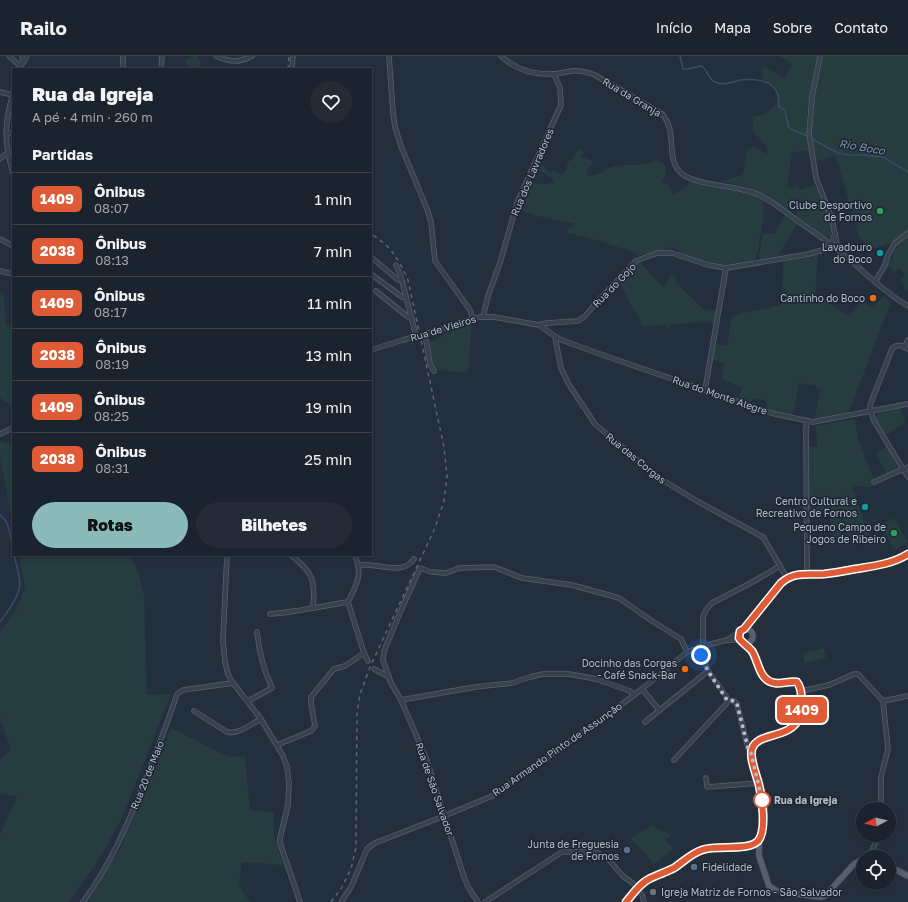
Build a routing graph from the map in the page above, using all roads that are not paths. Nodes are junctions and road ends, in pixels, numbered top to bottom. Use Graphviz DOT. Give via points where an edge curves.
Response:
graph roads {
  1 [pos="9,56"];
  2 [pos="22,56"];
  3 [pos="27,56"];
  4 [pos="123,56"];
  5 [pos="162,56"];
  6 [pos="216,56"];
  7 [pos="252,56"];
  8 [pos="293,56"];
  9 [pos="389,56"];
  10 [pos="501,56"];
  11 [pos="820,56"];
  12 [pos="21,68"];
  13 [pos="123,68"];
  14 [pos="161,68"];
  15 [pos="292,68"];
  16 [pos="554,74"];
  17 [pos="0,92"];
  18 [pos="12,94"];
  19 [pos="12,100"];
  20 [pos="6,133"];
  21 [pos="12,133"];
  22 [pos="7,153"];
  23 [pos="0,159"];
  24 [pos="12,170"];
  25 [pos="835,233"];
  26 [pos="908,233"];
  27 [pos="0,239"];
  28 [pos="12,245"];
  29 [pos="831,245"];
  30 [pos="838,250"];
  31 [pos="372,258"];
  32 [pos="396,265"];
  33 [pos="726,268"];
  34 [pos="0,271"];
  35 [pos="12,274"];
  36 [pos="372,275"];
  37 [pos="402,281"];
  38 [pos="875,282"];
  39 [pos="376,291"];
  40 [pos="406,297"];
  41 [pos="908,306"];
  42 [pos="483,317"];
  43 [pos="411,318"];
  44 [pos="473,318"];
  45 [pos="539,325"];
  46 [pos="425,334"];
  47 [pos="416,336"];
  48 [pos="555,337"];
  49 [pos="908,340"];
  50 [pos="906,348"];
  51 [pos="372,350"];
  52 [pos="434,371"];
  53 [pos="705,390"];
  54 [pos="908,400"];
  55 [pos="907,404"];
  56 [pos="871,412"];
  57 [pos="808,421"];
  58 [pos="12,428"];
  59 [pos="0,434"];
  60 [pos="908,467"];
  61 [pos="903,469"];
  62 [pos="908,478"];
  63 [pos="874,482"];
  64 [pos="908,554"];
  65 [pos="227,556"];
  66 [pos="293,556"];
  67 [pos="355,556"];
  68 [pos="414,559"];
  69 [pos="358,565"];
  70 [pos="780,566"];
  71 [pos="807,574"];
  72 [pos="787,578"];
  73 [pos="348,602"];
  74 [pos="313,607"];
  75 [pos="270,614"];
  76 [pos="755,615"];
  77 [pos="744,629"];
  78 [pos="257,632"];
  79 [pos="752,632"];
  80 [pos="739,633"];
  81 [pos="752,639"];
  82 [pos="727,640"];
  83 [pos="742,642"];
  84 [pos="701,646"];
  85 [pos="688,652"];
  86 [pos="752,652"];
  87 [pos="364,654"];
  88 [pos="368,661"];
  89 [pos="374,668"];
  90 [pos="708,671"];
  91 [pos="389,677"];
  92 [pos="233,683"];
  93 [pos="642,689"];
  94 [pos="802,691"];
  95 [pos="634,695"];
  96 [pos="908,696"];
  97 [pos="401,700"];
  98 [pos="727,700"];
  99 [pos="248,701"];
  100 [pos="883,701"];
  101 [pos="659,710"];
  102 [pos="194,711"];
  103 [pos="261,719"];
  104 [pos="645,722"];
  105 [pos="277,745"];
  106 [pos="751,753"];
  107 [pos="674,760"];
  108 [pos="706,778"];
  109 [pos="759,783"];
  110 [pos="881,802"];
  111 [pos="444,816"];
  112 [pos="759,839"];
  113 [pos="750,845"];
  114 [pos="759,856"];
  115 [pos="856,863"];
  116 [pos="896,870"];
  117 [pos="908,876"];
  118 [pos="638,888"];
  119 [pos="83,902"];
  120 [pos="300,902"];
  121 [pos="341,902"];
  122 [pos="478,902"];
  123 [pos="485,902"];
  124 [pos="626,902"];
  125 [pos="644,902"];
  1 -- 12 [label="street"];
  2 -- 12 [label="street"];
  3 -- 12 [label="street"];
  4 -- 13 [label="street"];
  5 -- 14 [label="street"];
  6 -- 7 [label="street" via="234,61"];
  8 -- 15 [label="street"];
  9 -- 44 [label="street" via="395,127 431,222 435,261"];
  10 -- 16 [label="street, Rua da Granja" via="518,68 540,74"];
  11 -- 25 [label="street" via="812,97 809,134 816,178"];
  16 -- 29 [label="street, Rua da Granja" via="584,70 595,74 662,114 668,120 673,161 680,172 703,181 755,192"];
  16 -- 42 [label="street, Rua dos Lavradores" via="560,88 561,105 517,203"];
  17 -- 18 [label="street"];
  19 -- 20 [label="street"];
  20 -- 21 [label="street"];
  20 -- 22 [label="street"];
  22 -- 23 [label="street"];
  22 -- 24 [label="street"];
  25 -- 29 [label="street"];
  25 -- 30 [label="street"];
  26 -- 38 [label="street" via="894,244"];
  27 -- 28 [label="street"];
  29 -- 30 [label="street, Rua da Granja"];
  29 -- 33 [label="street, Rua do Gojo" via="809,254"];
  30 -- 38 [label="street, Rua da Granja"];
  31 -- 37 [label="street"];
  32 -- 37 [label="street"];
  33 -- 45 [label="street, Rua do Gojo" via="672,253 650,255 636,261 580,320"];
  33 -- 53 [label="street"];
  34 -- 35 [label="street"];
  36 -- 40 [label="street" via="402,297"];
  37 -- 40 [label="street"];
  38 -- 41 [label="street, Rua da Granja"];
  39 -- 43 [label="street"];
  40 -- 43 [label="street"];
  42 -- 44 [label="street, Rua de Vieiros"];
  42 -- 45 [label="street, Rua de Vieiros"];
  43 -- 47 [label="street"];
  44 -- 46 [label="street, Rua de Vieiros"];
  45 -- 48 [label="street, Rua do Monte Alegre"];
  46 -- 47 [label="street, Rua de Vieiros"];
  46 -- 52 [label="street" via="430,364"];
  47 -- 51 [label="street, Rua de Vieiros"];
  48 -- 53 [label="street, Rua do Monte Alegre"];
  48 -- 70 [label="street, Rua das Corgas" via="568,383 595,424 659,478 763,537"];
  49 -- 50 [label="street"];
  50 -- 56 [label="street" via="899,345 892,349 870,404"];
  53 -- 57 [label="street, Rua do Monte Alegre" via="771,412"];
  54 -- 55 [label="street"];
  55 -- 56 [label="street, Rua do Monte Alegre"];
  56 -- 57 [label="street, Rua do Monte Alegre"];
  56 -- 61 [label="street"];
  57 -- 71 [label="street"];
  58 -- 59 [label="street"];
  60 -- 61 [label="street"];
  61 -- 62 [label="street"];
  61 -- 63 [label="street"];
  64 -- 71 [label="main road" via="880,565 825,574"];
  65 -- 92 [label="street" via="223,649 228,674"];
  66 -- 74 [label="street" via="312,578 315,592"];
  67 -- 69 [label="street"];
  68 -- 69 [label="street" via="405,567"];
  69 -- 73 [label="street" via="357,582"];
  70 -- 72 [label="street, Rua das Corgas"];
  70 -- 84 [label="street" via="712,603 703,617"];
  71 -- 72 [label="main road"];
  72 -- 76 [label="main road"];
  73 -- 74 [label="street"];
  73 -- 87 [label="street"];
  74 -- 75 [label="street" via="296,612"];
  76 -- 77 [label="main road"];
  76 -- 79 [label="main road"];
  77 -- 79 [label="main road"];
  77 -- 80 [label="main road"];
  78 -- 99 [label="street" via="267,678 272,688"];
  79 -- 81 [label="main road"];
  80 -- 82 [label="street, Rua Armando Pinto de Assunção"];
  80 -- 83 [label="main road"];
  81 -- 83 [label="main road" via="749,642"];
  81 -- 86 [label="main road"];
  82 -- 83 [label="street, Rua Armando Pinto de Assunção"];
  82 -- 84 [label="street, Rua Armando Pinto de Assunção"];
  83 -- 86 [label="main road"];
  84 -- 85 [label="street, Rua Armando Pinto de Assunção"];
  84 -- 90 [label="street"];
  85 -- 91 [label="street, Rua de São Salvador" via="682,639 619,598 572,585 522,578 494,566 459,568 446,573 430,572 420,568 384,651 383,660"];
  85 -- 93 [label="street, Rua Armando Pinto de Assunção"];
  86 -- 94 [label="main road" via="763,676 775,683 797,682"];
  87 -- 88 [label="street"];
  87 -- 105 [label="street" via="345,666 334,669 311,697 316,726 311,731"];
  89 -- 91 [label="street"];
  90 -- 98 [label="street"];
  90 -- 101 [label="street"];
  91 -- 97 [label="street, Rua de São Salvador"];
  92 -- 99 [label="street"];
  92 -- 119 [label="street, Rua 20 de Maio" via="183,690 178,694 120,842"];
  93 -- 95 [label="street, Rua Armando Pinto de Assunção"];
  93 -- 101 [label="street"];
  94 -- 100 [label="street" via="829,685 858,674"];
  94 -- 106 [label="main road" via="802,711 795,725 759,741"];
  95 -- 97 [label="street" via="630,691 596,679 569,674 543,674 512,683"];
  95 -- 111 [label="street, Rua Armando Pinto de Assunção" via="500,790"];
  96 -- 100 [label="street"];
  97 -- 111 [label="street, Rua de São Salvador" via="426,758"];
  98 -- 106 [label="street" via="737,704"];
  98 -- 107 [label="street"];
  99 -- 103 [label="street"];
  100 -- 110 [label="street" via="888,749 881,777"];
  101 -- 104 [label="street"];
  102 -- 103 [label="street" via="232,734"];
  103 -- 105 [label="street"];
  105 -- 120 [label="street" via="287,767 289,783 288,805 280,843"];
  106 -- 109 [label="main road"];
  108 -- 109 [label="street" via="707,787"];
  109 -- 112 [label="main road" via="763,822"];
  111 -- 121 [label="street, Rua Armando Pinto de Assunção" via="374,843 367,849 351,887"];
  111 -- 122 [label="street, Rua de São Salvador" via="468,887"];
  112 -- 113 [label="main road"];
  112 -- 114 [label="main road"];
  113 -- 114 [label="main road"];
  113 -- 118 [label="main road" via="703,849 672,869 649,879"];
  114 -- 115 [label="main road" via="769,886 773,889 820,897 825,896"];
  116 -- 117 [label="main road"];
  118 -- 123 [label="street" via="607,858 596,852 562,852"];
  118 -- 124 [label="main road"];
  118 -- 125 [label="street"];
}
